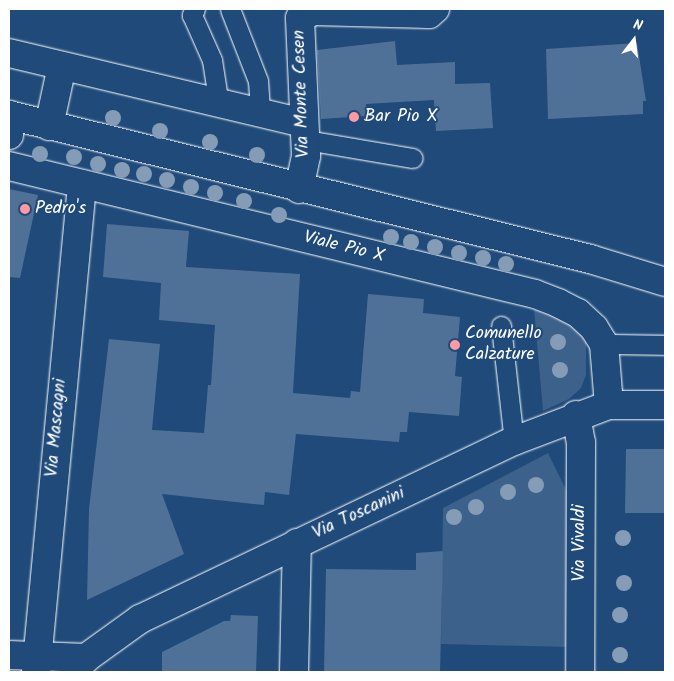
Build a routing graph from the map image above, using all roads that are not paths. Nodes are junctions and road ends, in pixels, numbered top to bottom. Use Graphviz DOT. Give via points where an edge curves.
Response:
graph roads {
  1 [pos="195,9"];
  2 [pos="230,9"];
  3 [pos="435,9"];
  4 [pos="9,53"];
  5 [pos="62,66"];
  6 [pos="219,105"];
  7 [pos="260,113"];
  8 [pos="9,122"];
  9 [pos="50,126"];
  10 [pos="304,131"];
  11 [pos="412,158"];
  12 [pos="9,166"];
  13 [pos="82,184"];
  14 [pos="299,188"];
  15 [pos="590,259"];
  16 [pos="665,263"];
  17 [pos="665,282"];
  18 [pos="501,326"];
  19 [pos="604,344"];
  20 [pos="665,345"];
  21 [pos="609,405"];
  22 [pos="665,405"];
  23 [pos="576,415"];
  24 [pos="514,441"];
  25 [pos="297,543"];
  26 [pos="9,655"];
  27 [pos="36,665"];
  28 [pos="79,665"];
  29 [pos="294,672"];
  30 [pos="580,672"];
  1 -- 6 [label="lane" via="192,15 212,60"];
  2 -- 7 [label="lane" via="258,81"];
  3 -- 10 [label="street, Via Monte Cesen" via="429,14 305,13 300,18"];
  4 -- 5 [label="street"];
  5 -- 6 [label="street"];
  5 -- 9 [label="street"];
  6 -- 7 [label="street"];
  7 -- 10 [label="street"];
  8 -- 9 [label="street"];
  9 -- 14 [label="street"];
  10 -- 11 [label="lane"];
  10 -- 14 [label="street, Via Monte Cesen" via="306,164"];
  12 -- 13 [label="street, Viale Pio X"];
  13 -- 19 [label="street, Viale Pio X" via="535,294 578,313 594,328"];
  13 -- 27 [label="street, Via Mascagni"];
  14 -- 15 [label="street"];
  15 -- 16 [label="street"];
  15 -- 17 [label="street"];
  18 -- 24 [label="lane"];
  19 -- 20 [label="lane"];
  19 -- 21 [label="street"];
  21 -- 22 [label="street, Via Toscanini"];
  21 -- 23 [label="street, Via Toscanini"];
  23 -- 24 [label="street, Via Toscanini"];
  23 -- 30 [label="street, Via Vivaldi" via="581,442"];
  24 -- 25 [label="street, Via Toscanini"];
  25 -- 28 [label="street, Via Toscanini" via="140,620"];
  25 -- 29 [label="street"];
  26 -- 27 [label="street"];
  27 -- 28 [label="street"];
}
